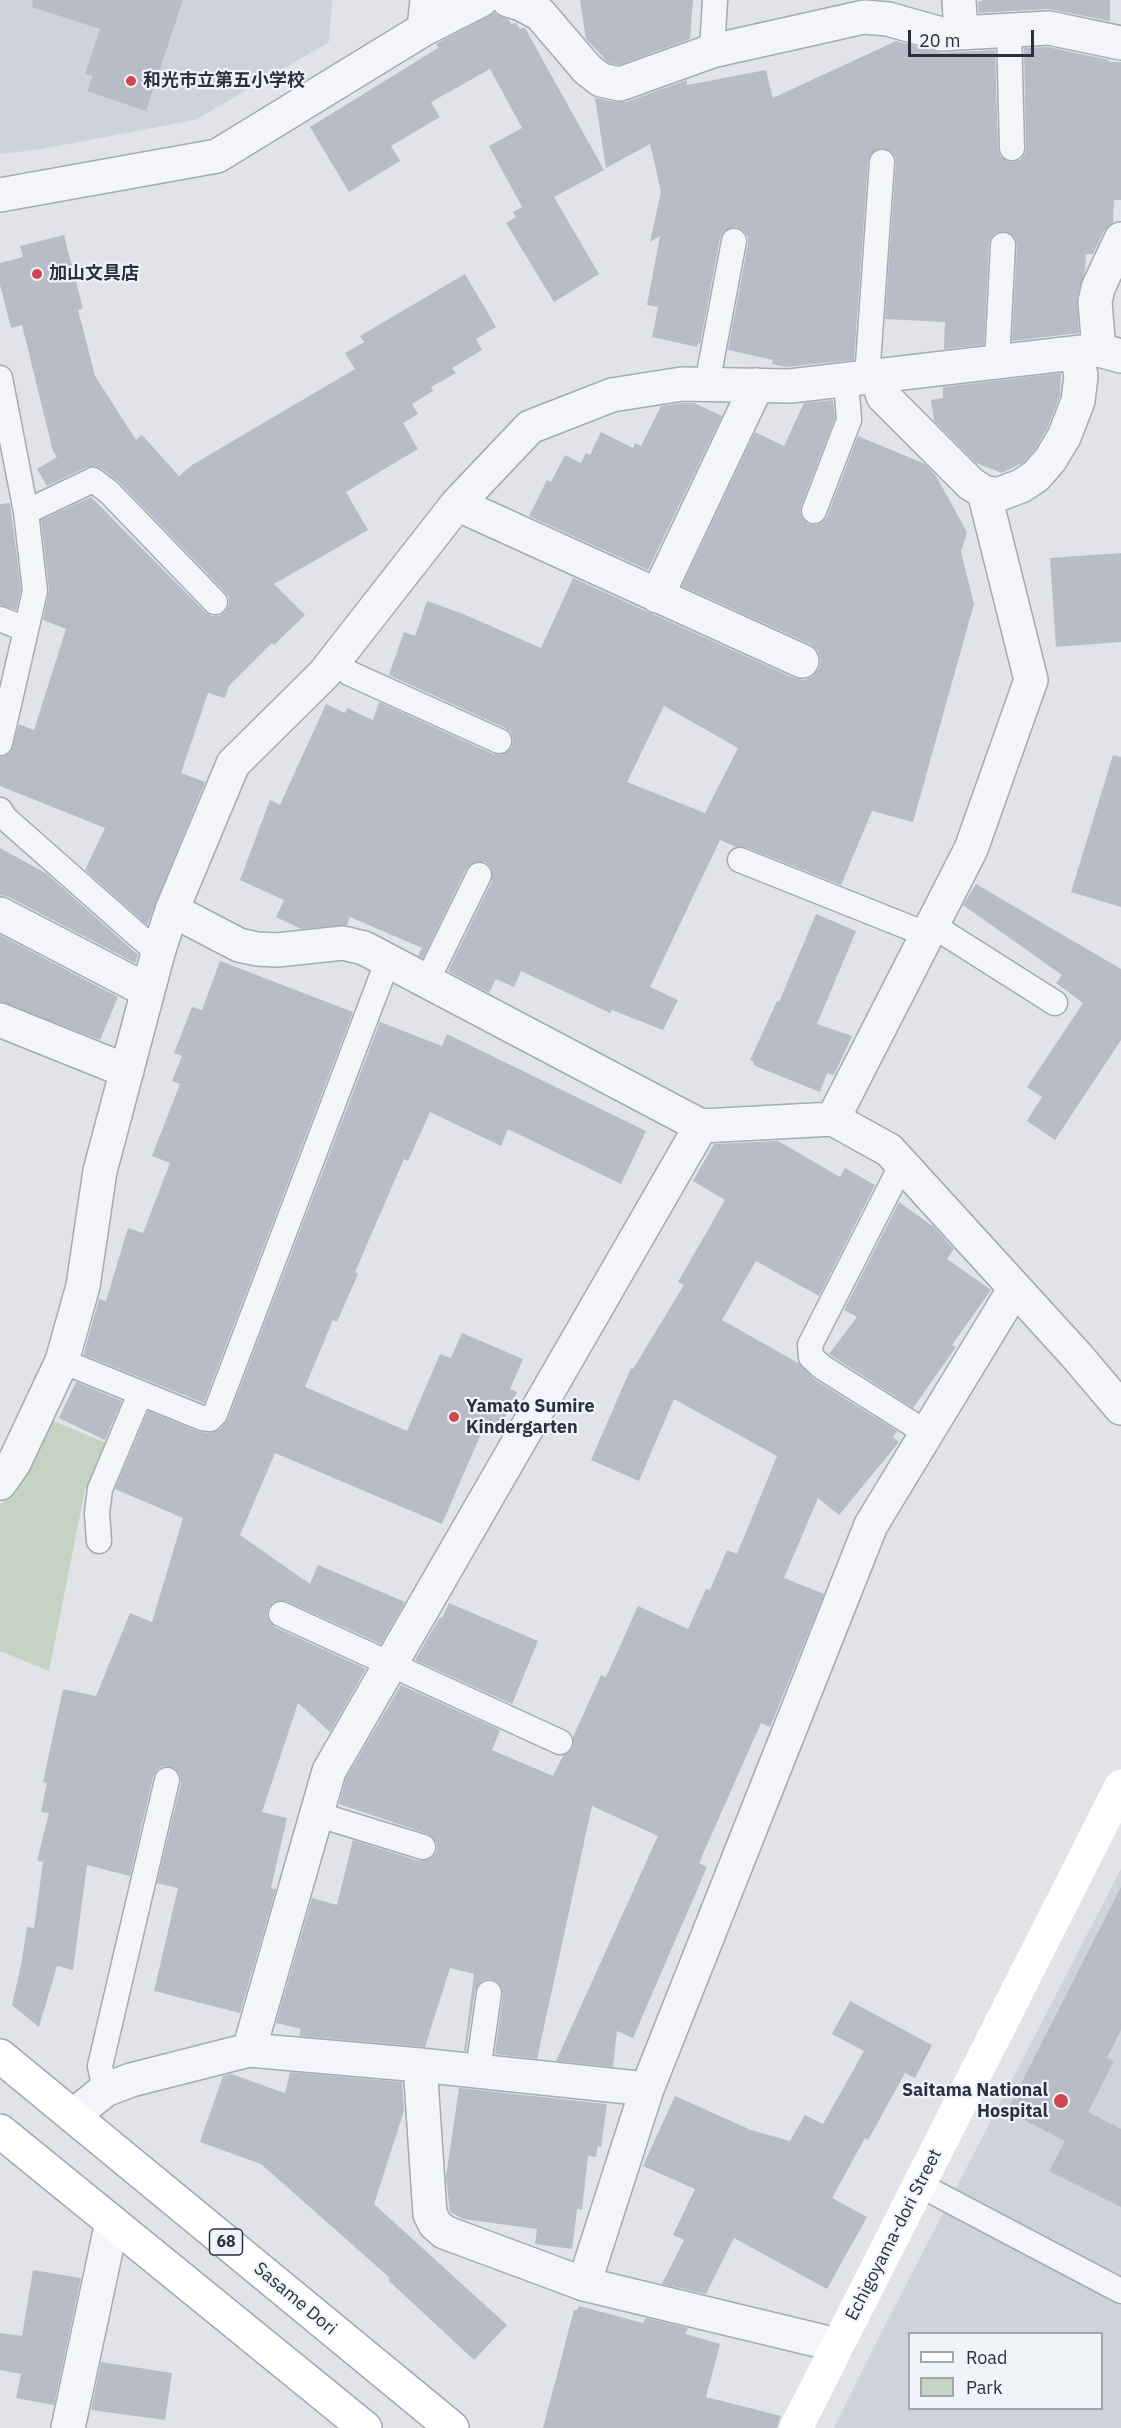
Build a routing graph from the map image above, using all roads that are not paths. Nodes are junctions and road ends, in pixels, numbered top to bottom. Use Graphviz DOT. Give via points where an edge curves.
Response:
graph roads {
  1 [pos="482,0"];
  2 [pos="508,0"];
  3 [pos="715,0"];
  4 [pos="959,0"];
  5 [pos="426,14"];
  6 [pos="1009,30"];
  7 [pos="961,33"];
  8 [pos="1121,43"];
  9 [pos="712,51"];
  10 [pos="1012,148"];
  11 [pos="882,162"];
  12 [pos="0,195"];
  13 [pos="1121,239"];
  14 [pos="734,241"];
  15 [pos="1003,245"];
  16 [pos="1099,353"];
  17 [pos="997,363"];
  18 [pos="0,378"];
  19 [pos="864,378"];
  20 [pos="707,384"];
  21 [pos="757,385"];
  22 [pos="984,492"];
  23 [pos="457,504"];
  24 [pos="814,511"];
  25 [pos="26,512"];
  26 [pos="657,596"];
  27 [pos="215,602"];
  28 [pos="0,619"];
  29 [pos="25,629"];
  30 [pos="333,660"];
  31 [pos="802,661"];
  32 [pos="499,741"];
  33 [pos="0,743"];
  34 [pos="0,810"];
  35 [pos="740,860"];
  36 [pos="479,875"];
  37 [pos="172,910"];
  38 [pos="0,914"];
  39 [pos="930,930"];
  40 [pos="158,953"];
  41 [pos="388,960"];
  42 [pos="427,981"];
  43 [pos="148,991"];
  44 [pos="1055,1003"];
  45 [pos="0,1020"];
  46 [pos="127,1071"];
  47 [pos="833,1119"];
  48 [pos="701,1126"];
  49 [pos="902,1164"];
  50 [pos="1015,1288"];
  51 [pos="62,1361"];
  52 [pos="140,1394"];
  53 [pos="1121,1408"];
  54 [pos="926,1432"];
  55 [pos="0,1483"];
  56 [pos="99,1541"];
  57 [pos="281,1614"];
  58 [pos="390,1664"];
  59 [pos="560,1742"];
  60 [pos="167,1779"];
  61 [pos="1121,1785"];
  62 [pos="316,1814"];
  63 [pos="423,1847"];
  64 [pos="489,1993"];
  65 [pos="249,2050"];
  66 [pos="0,2056"];
  67 [pos="420,2065"];
  68 [pos="478,2071"];
  69 [pos="647,2089"];
  70 [pos="105,2090"];
  71 [pos="73,2116"];
  72 [pos="0,2131"];
  73 [pos="920,2185"];
  74 [pos="112,2222"];
  75 [pos="584,2284"];
  76 [pos="1121,2291"];
  77 [pos="837,2345"];
  78 [pos="68,2428"];
  79 [pos="365,2428"];
  80 [pos="452,2428"];
  81 [pos="796,2428"];
  1 -- 5 [label="street"];
  2 -- 9 [label="street" via="540,14 601,80 620,84"];
  3 -- 9 [label="lane"];
  4 -- 7 [label="street"];
  5 -- 12 [label="street" via="217,156"];
  6 -- 7 [label="street"];
  6 -- 8 [label="street" via="1049,27"];
  6 -- 10 [label="lane"];
  7 -- 9 [label="street" via="941,34 888,19 864,17"];
  11 -- 19 [label="lane"];
  13 -- 16 [label="street" via="1095,302"];
  14 -- 20 [label="lane"];
  15 -- 17 [label="lane"];
  16 -- 17 [label="street"];
  16 -- 22 [label="street" via="1081,376 1078,401 1050,460 1021,486 997,495"];
  17 -- 19 [label="street"];
  18 -- 25 [label="lane"];
  19 -- 21 [label="street" via="790,386"];
  19 -- 22 [label="street" via="971,484"];
  19 -- 24 [label="lane"];
  20 -- 21 [label="street"];
  20 -- 23 [label="street" via="612,395 530,427"];
  21 -- 26 [label="street"];
  22 -- 39 [label="street" via="1031,680 971,849"];
  23 -- 26 [label="street"];
  23 -- 30 [label="street"];
  25 -- 27 [label="lane" via="93,480 110,492"];
  25 -- 29 [label="lane" via="35,591"];
  26 -- 31 [label="street"];
  28 -- 29 [label="lane"];
  29 -- 33 [label="lane"];
  30 -- 32 [label="lane" via="349,673"];
  30 -- 37 [label="street" via="324,674 234,764"];
  34 -- 40 [label="lane"];
  35 -- 39 [label="lane"];
  36 -- 42 [label="lane"];
  37 -- 40 [label="street"];
  37 -- 41 [label="street" via="239,945 277,950 343,943"];
  38 -- 43 [label="street"];
  39 -- 44 [label="lane"];
  39 -- 47 [label="street"];
  40 -- 43 [label="street"];
  41 -- 42 [label="street"];
  41 -- 52 [label="lane" via="215,1414 210,1419 202,1418"];
  42 -- 48 [label="street"];
  43 -- 46 [label="street"];
  45 -- 46 [label="street"];
  46 -- 51 [label="street" via="100,1171 81,1294"];
  47 -- 48 [label="street"];
  47 -- 49 [label="street" via="889,1150"];
  48 -- 58 [label="street"];
  49 -- 50 [label="street"];
  49 -- 54 [label="lane" via="810,1345 811,1357"];
  50 -- 53 [label="street"];
  50 -- 54 [label="street"];
  51 -- 52 [label="lane"];
  51 -- 55 [label="street" via="14,1463"];
  52 -- 56 [label="lane" via="100,1489"];
  54 -- 69 [label="street" via="871,1525"];
  57 -- 58 [label="lane"];
  58 -- 59 [label="lane"];
  58 -- 62 [label="street" via="328,1771"];
  60 -- 70 [label="lane" via="100,2066"];
  61 -- 73 [label="main road, Echigoyama-dori Street"];
  62 -- 63 [label="lane"];
  62 -- 65 [label="street"];
  64 -- 68 [label="lane"];
  65 -- 67 [label="street"];
  65 -- 70 [label="street"];
  66 -- 71 [label="main road, Sasame Dori / 68"];
  67 -- 68 [label="street"];
  67 -- 75 [label="street" via="430,2214 435,2224 444,2232"];
  68 -- 69 [label="street"];
  69 -- 75 [label="street"];
  70 -- 71 [label="street"];
  71 -- 80 [label="main road, Sasame Dori / 68"];
  72 -- 74 [label="main road"];
  73 -- 76 [label="lane"];
  73 -- 77 [label="main road, Echigoyama-dori Street"];
  74 -- 78 [label="street"];
  74 -- 79 [label="main road"];
  75 -- 77 [label="street"];
  77 -- 81 [label="main road, Echigoyama-dori Street"];
}
